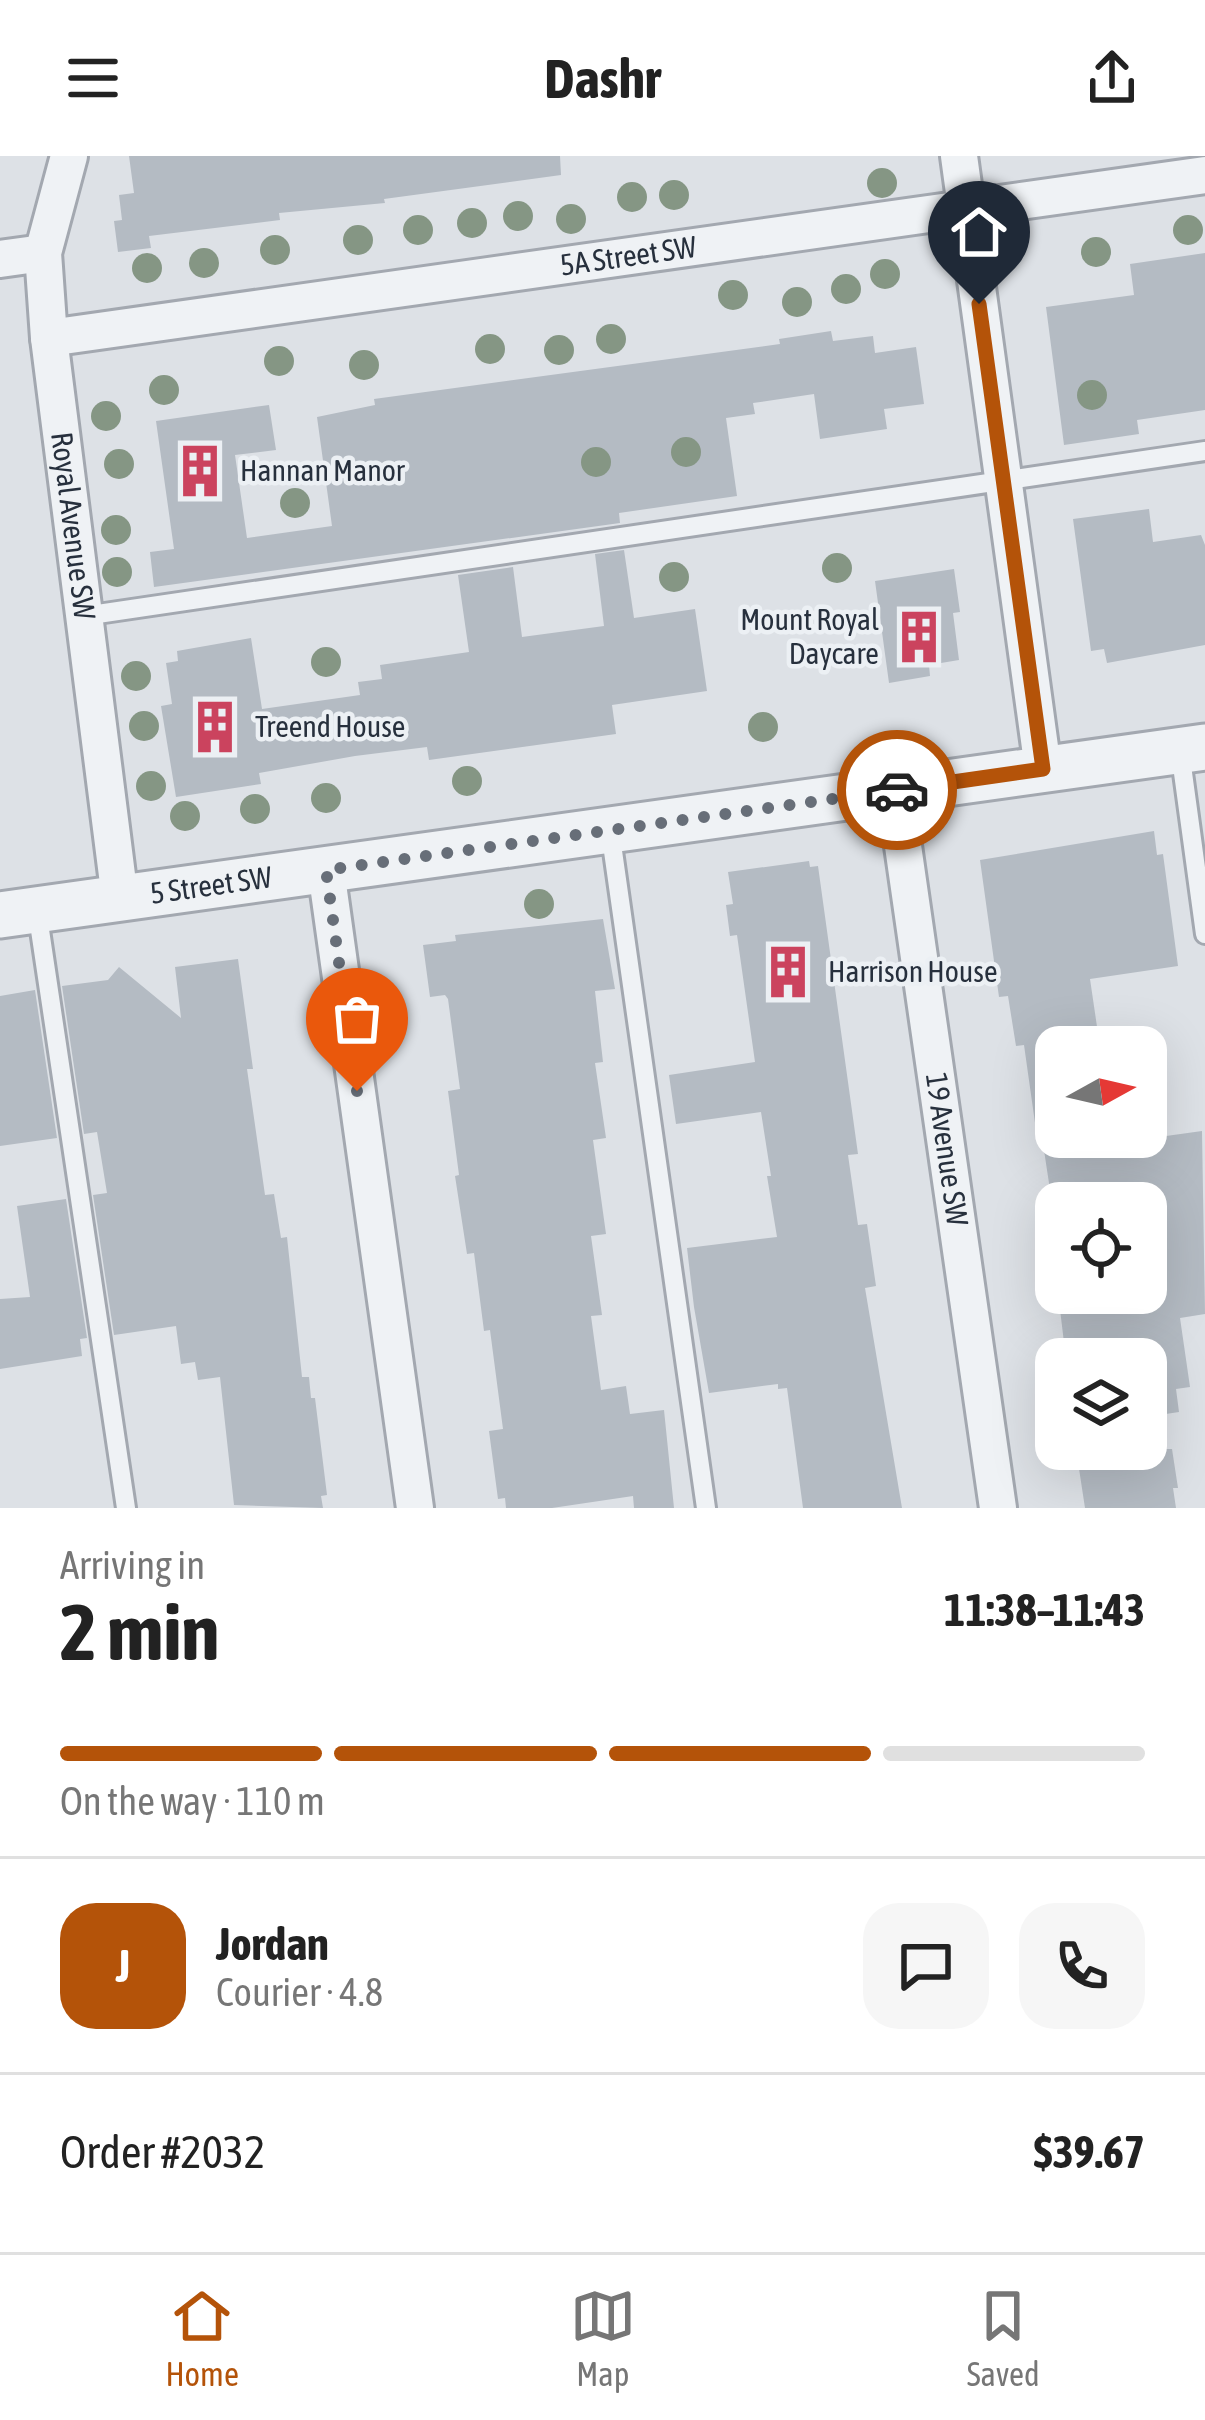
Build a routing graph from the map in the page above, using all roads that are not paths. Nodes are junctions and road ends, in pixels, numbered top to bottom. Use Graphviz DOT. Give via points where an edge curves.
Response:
graph roads {
  1 [pos="69,156"];
  2 [pos="959,156"];
  3 [pos="1205,176"];
  4 [pos="966,209"];
  5 [pos="43,253"];
  6 [pos="0,259"];
  7 [pos="50,338"];
  8 [pos="1205,451"];
  9 [pos="1003,479"];
  10 [pos="84,616"];
  11 [pos="1192,749"];
  12 [pos="1043,769"];
  13 [pos="895,790"];
  14 [pos="610,830"];
  15 [pos="326,870"];
  16 [pos="120,899"];
  17 [pos="18,913"];
  18 [pos="1205,934"];
  19 [pos="126,1508"];
  20 [pos="416,1508"];
  21 [pos="706,1508"];
  22 [pos="998,1508"];
  1 -- 5 [label="street, Royal Avenue SW"];
  2 -- 4 [label="street"];
  3 -- 4 [label="street, 5A Street SW"];
  4 -- 7 [label="street, 5A Street SW"];
  4 -- 9 [label="street"];
  5 -- 6 [label="street"];
  5 -- 7 [label="street, Royal Avenue SW"];
  7 -- 10 [label="street, Royal Avenue SW"];
  8 -- 9 [label="lane"];
  9 -- 10 [label="lane"];
  9 -- 12 [label="street"];
  10 -- 16 [label="street, Royal Avenue SW"];
  11 -- 12 [label="street, 5 Street SW"];
  11 -- 18 [label="lane"];
  12 -- 13 [label="street, 5 Street SW"];
  13 -- 14 [label="street, 5 Street SW"];
  13 -- 22 [label="street, 19 Avenue SW"];
  14 -- 15 [label="street, 5 Street SW"];
  14 -- 21 [label="lane"];
  15 -- 16 [label="street, 5 Street SW"];
  15 -- 20 [label="street"];
  16 -- 17 [label="street, 5 Street SW"];
  17 -- 19 [label="lane"];
}
